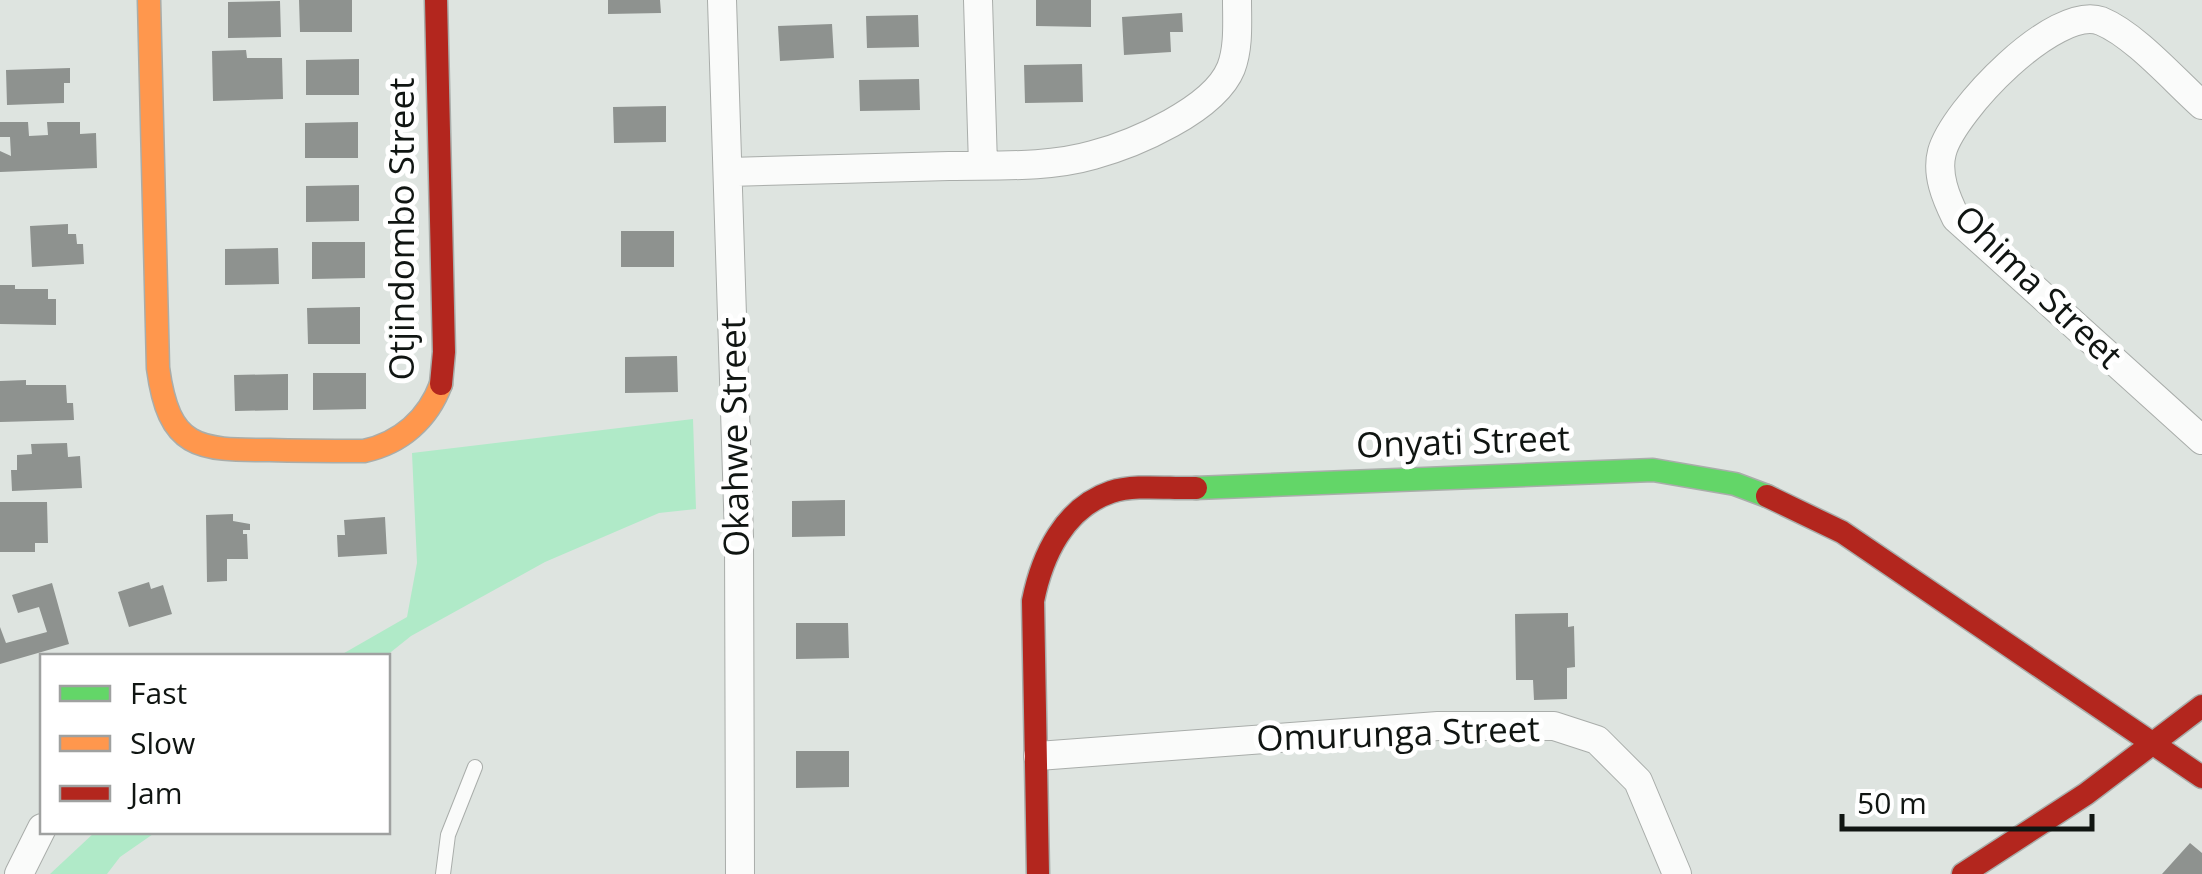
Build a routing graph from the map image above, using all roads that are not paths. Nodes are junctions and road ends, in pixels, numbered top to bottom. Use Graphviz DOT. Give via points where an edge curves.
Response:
graph roads {
  1 [pos="149,0"];
  2 [pos="436,0"];
  3 [pos="722,0"];
  4 [pos="978,0"];
  5 [pos="1236,0"];
  6 [pos="2202,105"];
  7 [pos="983,166"];
  8 [pos="728,172"];
  9 [pos="2202,440"];
  10 [pos="2202,706"];
  11 [pos="2156,743"];
  12 [pos="1038,756"];
  13 [pos="475,767"];
  14 [pos="2202,778"];
  15 [pos="40,832"];
  16 [pos="19,874"];
  17 [pos="442,874"];
  18 [pos="740,874"];
  19 [pos="1038,874"];
  20 [pos="1677,874"];
  21 [pos="1963,874"];
  1 -- 2 [label="street, Otjindombo Street" via="163,404 183,434 216,450 333,452 382,447 426,417 441,386"];
  3 -- 8 [label="street, Okahwe Street"];
  4 -- 7 [label="street"];
  5 -- 7 [label="street" via="1230,70 1184,115 1090,156"];
  6 -- 9 [label="street, Ohima Street" via="2129,39 2099,20 2076,19 2018,57 1977,100 1941,156 1946,198 1956,218"];
  7 -- 8 [label="street"];
  8 -- 18 [label="street, Okahwe Street"];
  10 -- 11 [label="street"];
  11 -- 12 [label="street, Onyati Street" via="1842,532 1735,484 1653,470 1154,488 1090,500 1064,528 1036,582"];
  11 -- 14 [label="street, Onyati Street"];
  11 -- 21 [label="street"];
  12 -- 19 [label="street, Onyati Street"];
  12 -- 20 [label="street, Omurunga Street" via="1438,726 1554,726 1597,740 1638,780"];
  13 -- 17 [label="lane" via="448,835"];
  15 -- 16 [label="street"];
}
